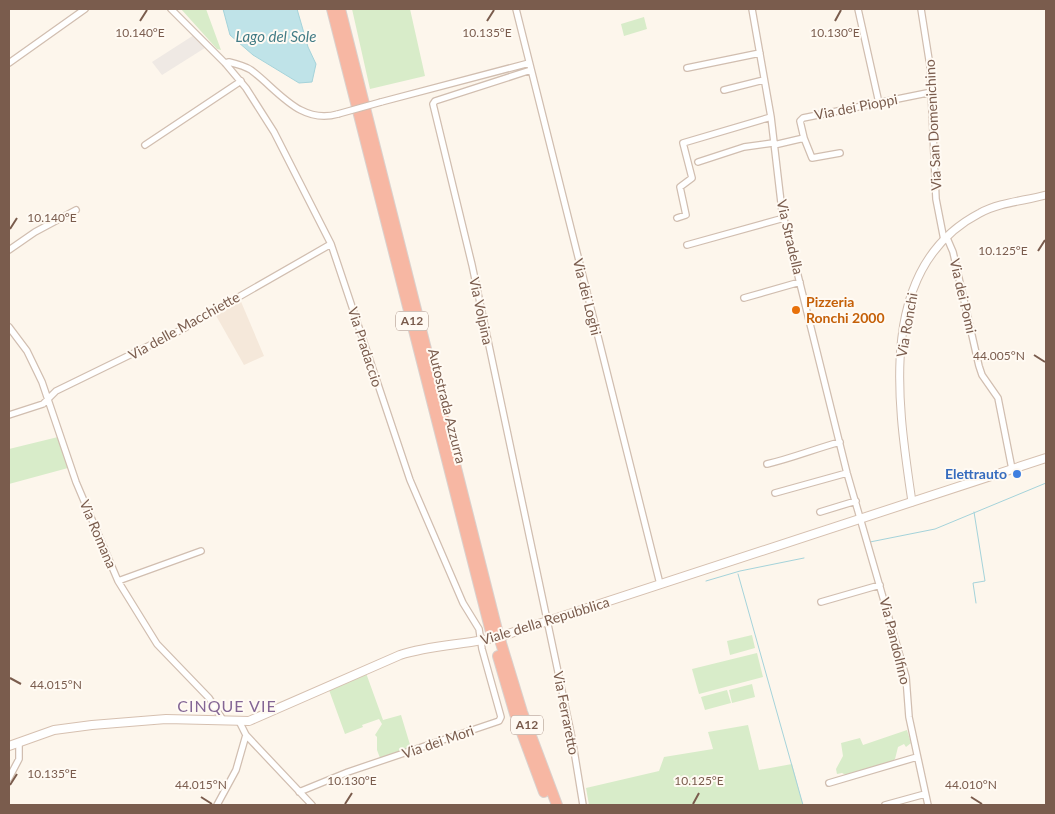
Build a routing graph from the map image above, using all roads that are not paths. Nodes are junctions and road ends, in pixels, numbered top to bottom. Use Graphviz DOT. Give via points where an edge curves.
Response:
graph roads {
  1 [pos="85,9"];
  2 [pos="171,9"];
  3 [pos="332,9"];
  4 [pos="340,9"];
  5 [pos="516,9"];
  6 [pos="752,9"];
  7 [pos="858,9"];
  8 [pos="921,9"];
  9 [pos="760,53"];
  10 [pos="9,63"];
  11 [pos="225,63"];
  12 [pos="529,63"];
  13 [pos="687,68"];
  14 [pos="531,70"];
  15 [pos="764,80"];
  16 [pos="241,81"];
  17 [pos="724,90"];
  18 [pos="932,92"];
  19 [pos="879,103"];
  20 [pos="771,116"];
  21 [pos="804,138"];
  22 [pos="773,144"];
  23 [pos="145,145"];
  24 [pos="840,153"];
  25 [pos="698,162"];
  26 [pos="1046,195"];
  27 [pos="76,210"];
  28 [pos="678,218"];
  29 [pos="784,218"];
  30 [pos="946,239"];
  31 [pos="331,244"];
  32 [pos="687,245"];
  33 [pos="9,250"];
  34 [pos="800,282"];
  35 [pos="744,298"];
  36 [pos="9,327"];
  37 [pos="50,399"];
  38 [pos="9,415"];
  39 [pos="840,442"];
  40 [pos="1046,458"];
  41 [pos="767,464"];
  42 [pos="1012,469"];
  43 [pos="848,474"];
  44 [pos="819,489"];
  45 [pos="775,493"];
  46 [pos="856,501"];
  47 [pos="912,502"];
  48 [pos="820,512"];
  49 [pos="860,519"];
  50 [pos="201,551"];
  51 [pos="118,581"];
  52 [pos="660,584"];
  53 [pos="880,585"];
  54 [pos="821,602"];
  55 [pos="548,621"];
  56 [pos="494,631"];
  57 [pos="481,642"];
  58 [pos="497,643"];
  59 [pos="223,720"];
  60 [pos="239,722"];
  61 [pos="246,735"];
  62 [pos="19,742"];
  63 [pos="9,746"];
  64 [pos="917,757"];
  65 [pos="9,778"];
  66 [pos="829,783"];
  67 [pos="299,792"];
  68 [pos="925,794"];
  69 [pos="217,805"];
  70 [pos="312,805"];
  71 [pos="549,805"];
  72 [pos="557,805"];
  73 [pos="583,805"];
  74 [pos="885,805"];
  75 [pos="928,805"];
  1 -- 10 [label="street"];
  2 -- 11 [label="street, Via Pradaccio"];
  3 -- 56 [label="highway, Autostrada Azzurra / A12"];
  4 -- 56 [label="highway, Autostrada Azzurra / A12"];
  5 -- 12 [label="street, Via dei Loghi"];
  6 -- 9 [label="street, Via Stradella"];
  7 -- 19 [label="street"];
  8 -- 18 [label="street, Via San Domenichino"];
  9 -- 13 [label="street"];
  9 -- 15 [label="street, Via Stradella"];
  11 -- 12 [label="street, bridge" via="251,70 288,103 315,117 338,114"];
  11 -- 16 [label="street, Via Pradaccio"];
  12 -- 14 [label="street, Via dei Loghi"];
  14 -- 52 [label="street, Via dei Loghi"];
  14 -- 55 [label="street, Via Volpina" via="435,101 434,104"];
  15 -- 17 [label="street"];
  15 -- 20 [label="street, Via Stradella"];
  16 -- 23 [label="street"];
  16 -- 31 [label="street, Via Pradaccio" via="274,132"];
  18 -- 19 [label="street, Via dei Pioppi"];
  18 -- 30 [label="street, Via San Domenichino" via="936,199"];
  19 -- 21 [label="street, Via dei Pioppi" via="803,118 800,121"];
  20 -- 22 [label="street, Via Stradella"];
  20 -- 28 [label="street" via="683,143 692,178 680,187 686,215"];
  21 -- 22 [label="street, Via dei Pioppi"];
  21 -- 24 [label="street" via="812,158"];
  22 -- 25 [label="street, Via dei Pioppi" via="744,147"];
  22 -- 29 [label="street, Via Stradella"];
  26 -- 30 [label="street, Via Ronchi" via="992,208"];
  27 -- 33 [label="street"];
  29 -- 32 [label="street"];
  29 -- 34 [label="street, Via Stradella"];
  30 -- 42 [label="street, Via dei Pomi" via="954,252 979,366 998,398"];
  30 -- 47 [label="street, Via Ronchi" via="912,288 902,343 900,395"];
  31 -- 37 [label="street, Via delle Macchiette" via="181,330 56,391"];
  31 -- 57 [label="street, Via Pradaccio" via="410,480 463,603 479,629"];
  34 -- 35 [label="street"];
  34 -- 39 [label="street, Via Stradella"];
  36 -- 37 [label="street, Via Romana" via="27,351"];
  37 -- 38 [label="street, Via delle Macchiette" via="31,410"];
  37 -- 51 [label="street, Via Romana" via="71,469"];
  39 -- 41 [label="street"];
  39 -- 43 [label="street, Via Stradella"];
  40 -- 42 [label="main road, Viale della Repubblica"];
  42 -- 47 [label="main road, Viale della Repubblica"];
  43 -- 44 [label="street" via="818,484"];
  43 -- 45 [label="street"];
  43 -- 46 [label="street, Via Stradella"];
  46 -- 48 [label="street"];
  46 -- 49 [label="street, Via Stradella"];
  47 -- 49 [label="main road, Viale della Repubblica"];
  49 -- 52 [label="main road, Viale della Repubblica"];
  49 -- 53 [label="street, Via Pandolfino"];
  50 -- 51 [label="street"];
  51 -- 59 [label="street, Via Romana" via="157,644 209,698"];
  52 -- 55 [label="main road, Viale della Repubblica"];
  53 -- 54 [label="street"];
  53 -- 64 [label="street, Via Pandolfino" via="906,677"];
  55 -- 57 [label="main road, Viale della Repubblica"];
  55 -- 73 [label="street, Via Ferraretto"];
  56 -- 58 [label="highway, Autostrada Azzurra / A12"];
  57 -- 60 [label="main road, Viale della Repubblica" via="400,654 260,717"];
  57 -- 67 [label="street, Via dei Mori" via="501,717 499,721"];
  58 -- 71 [label="highway, Autostrada Azzurra / A12" via="515,714"];
  58 -- 72 [label="highway, Autostrada Azzurra / A12"];
  59 -- 60 [label="main road, Viale della Repubblica"];
  59 -- 62 [label="main road, Viale della Repubblica" via="166,719 73,727"];
  60 -- 61 [label="street"];
  61 -- 67 [label="street"];
  61 -- 69 [label="street" via="236,770"];
  62 -- 63 [label="main road, Viale della Repubblica"];
  62 -- 65 [label="street" via="19,759"];
  64 -- 66 [label="street"];
  64 -- 68 [label="street, Via Pandolfino"];
  67 -- 70 [label="street"];
  68 -- 74 [label="street"];
  68 -- 75 [label="street, Via Pandolfino"];
}
